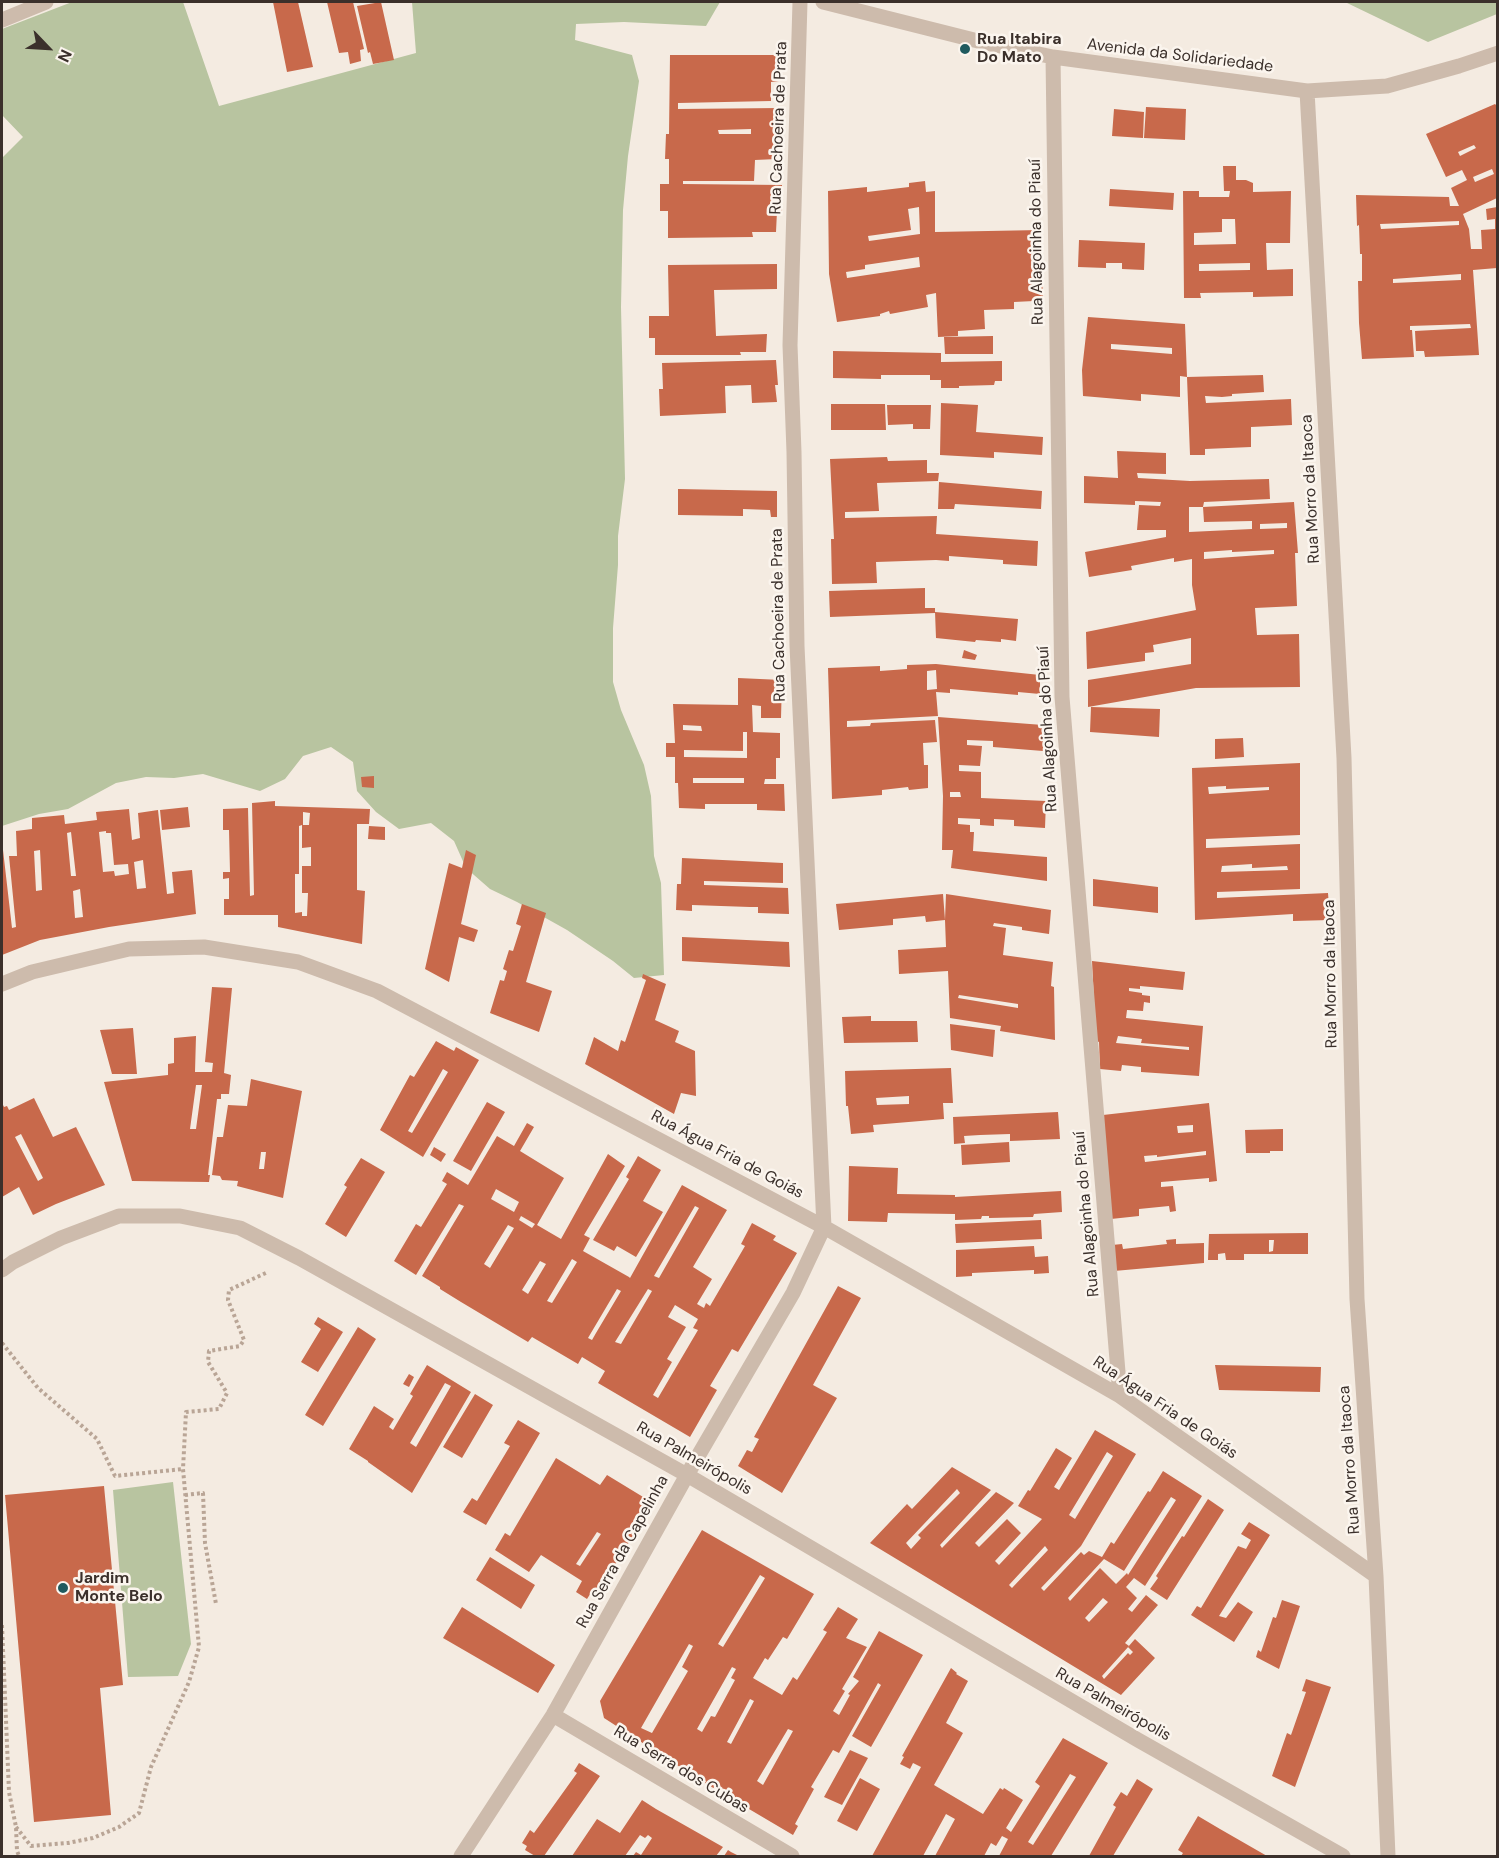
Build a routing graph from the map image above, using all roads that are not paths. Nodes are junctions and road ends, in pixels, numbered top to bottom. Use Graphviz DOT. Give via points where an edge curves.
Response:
graph roads {
  1 [pos="46,2"];
  2 [pos="800,2"];
  3 [pos="823,2"];
  4 [pos="2,20"];
  5 [pos="1497,53"];
  6 [pos="1053,57"];
  7 [pos="1307,91"];
  8 [pos="2,984"];
  9 [pos="824,1227"];
  10 [pos="2,1270"];
  11 [pos="1120,1396"];
  12 [pos="687,1475"];
  13 [pos="1376,1576"];
  14 [pos="553,1715"];
  15 [pos="461,1857"];
  16 [pos="792,1857"];
  17 [pos="1343,1857"];
  18 [pos="1388,1857"];
  1 -- 4 [label="street"];
  2 -- 9 [label="street, Rua Cachoeira de Prata" via="790,345 797,646"];
  3 -- 6 [label="street, Avenida da Solidariedade"];
  5 -- 7 [label="street, Avenida da Solidariedade" via="1387,86"];
  6 -- 7 [label="street, Avenida da Solidariedade"];
  6 -- 11 [label="street, Rua Alagoinha do Piauí" via="1062,697"];
  7 -- 13 [label="street, Rua Morro da Itaoca" via="1344,758 1357,1299"];
  8 -- 9 [label="street, Rua Água Fria de Goiás" via="32,972 129,949 204,947 298,962 377,991"];
  9 -- 11 [label="street, Rua Água Fria de Goiás"];
  9 -- 12 [label="street, Rua Serra da Capelinha" via="793,1293"];
  10 -- 12 [label="street, Rua Palmeirópolis" via="61,1238 119,1216 180,1216 240,1228"];
  11 -- 13 [label="street, Rua Água Fria de Goiás"];
  12 -- 14 [label="street, Rua Serra da Capelinha"];
  12 -- 17 [label="street, Rua Palmeirópolis"];
  13 -- 18 [label="street, Rua Morro da Itaoca"];
  14 -- 15 [label="street, Rua Serra da Capelinha"];
  14 -- 16 [label="street, Rua Serra dos Cubas"];
}
